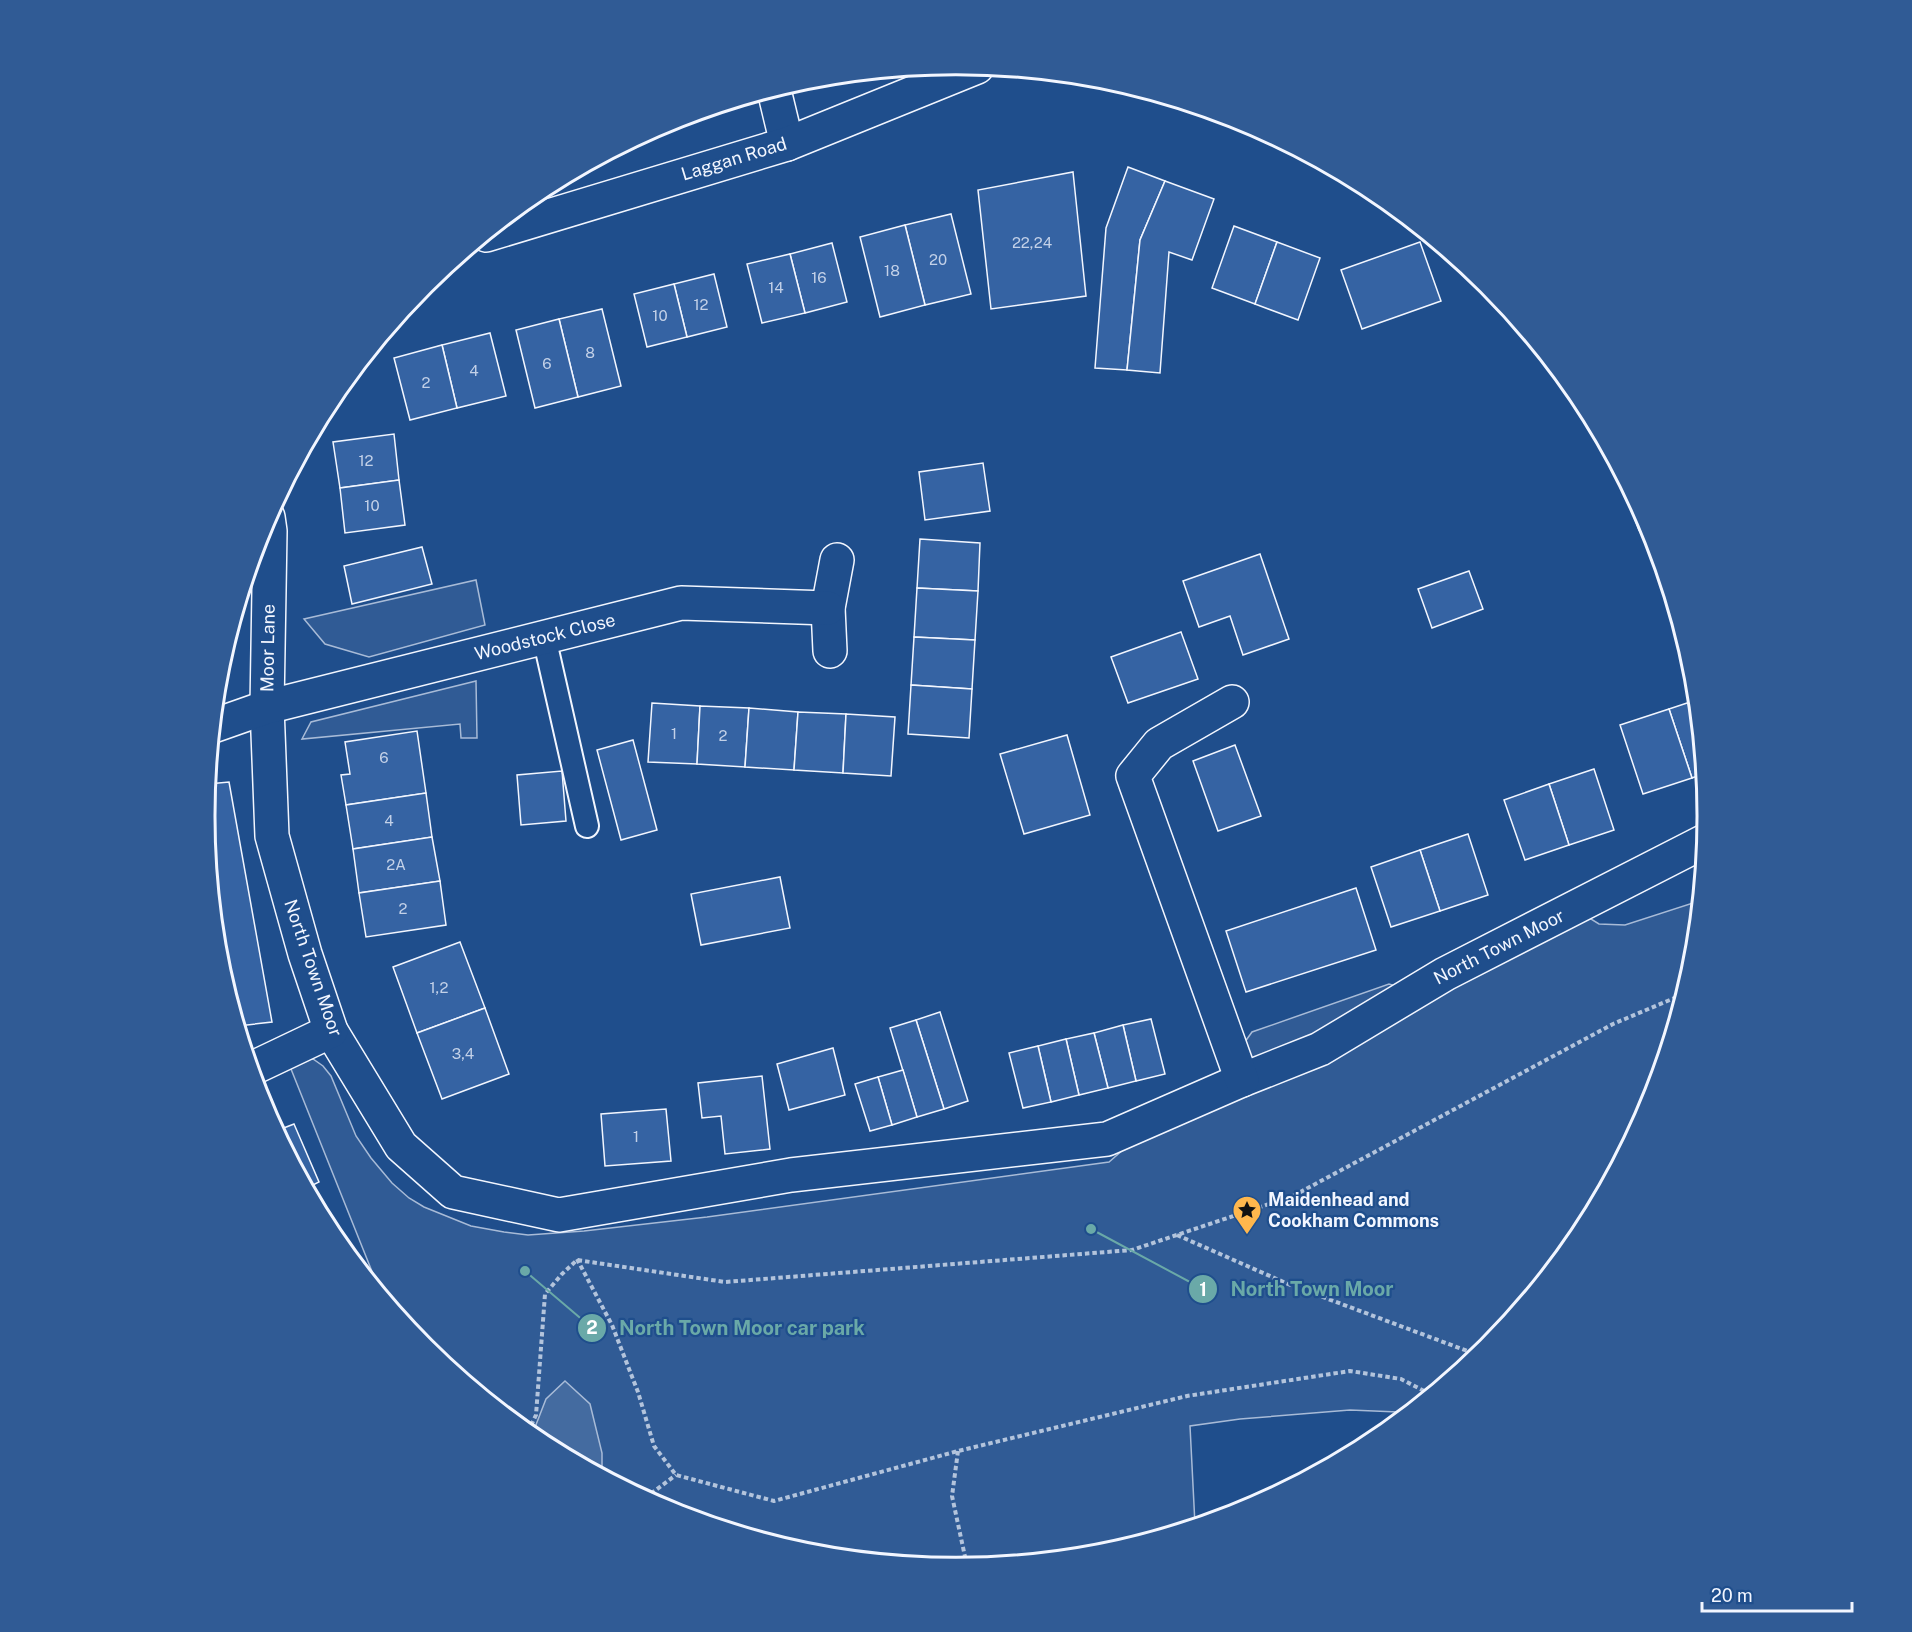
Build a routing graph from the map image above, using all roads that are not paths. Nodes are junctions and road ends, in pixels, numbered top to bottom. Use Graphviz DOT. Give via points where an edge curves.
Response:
graph roads {
  1 [pos="957,75"];
  2 [pos="776,97"];
  3 [pos="787,144"];
  4 [pos="503,230"];
  5 [pos="270,535"];
  6 [pos="837,560"];
  7 [pos="828,608"];
  8 [pos="544,637"];
  9 [pos="830,651"];
  10 [pos="1232,702"];
  11 [pos="267,707"];
  12 [pos="221,723"];
  13 [pos="587,826"];
  14 [pos="1696,846"];
  15 [pos="331,1032"];
  16 [pos="258,1066"];
  17 [pos="1242,1080"];
  1 -- 3 [label="street, Laggan Road"];
  2 -- 3 [label="street"];
  3 -- 4 [label="street, Laggan Road"];
  5 -- 11 [label="street, Moor Lane"];
  6 -- 7 [label="street"];
  7 -- 8 [label="street, Woodstock Close" via="681,603"];
  7 -- 9 [label="street"];
  8 -- 11 [label="street, Woodstock Close"];
  8 -- 13 [label="lane"];
  10 -- 17 [label="street" via="1159,744 1134,776"];
  11 -- 12 [label="street, Woodstock Close"];
  11 -- 15 [label="street, North Town Moor" via="272,836"];
  14 -- 17 [label="street, North Town Moor" via="1445,974 1320,1049"];
  15 -- 16 [label="street"];
  15 -- 17 [label="street, North Town Moor" via="401,1146 453,1192 559,1215 791,1175 1107,1139"];
}
